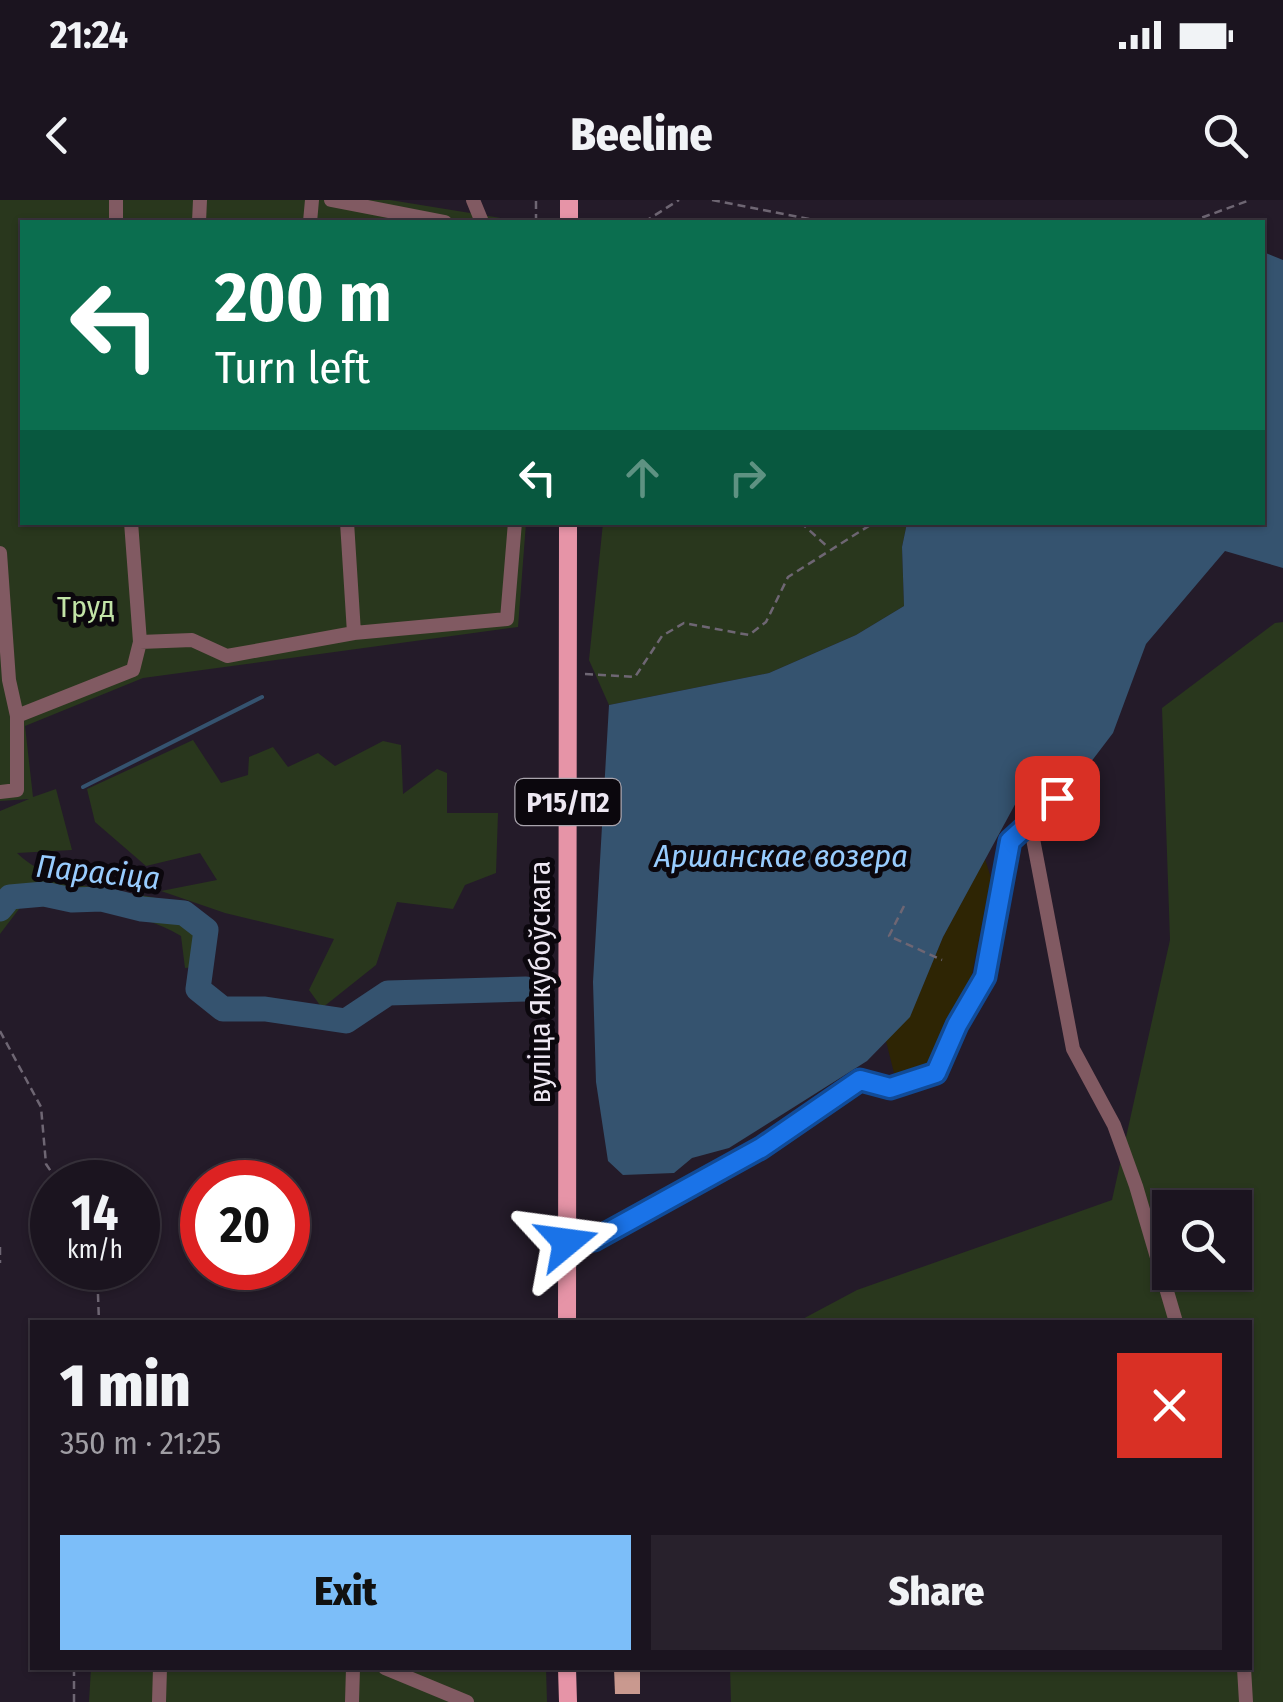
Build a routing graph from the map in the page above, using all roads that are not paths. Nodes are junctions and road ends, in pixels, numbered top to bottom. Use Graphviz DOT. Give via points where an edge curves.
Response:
graph roads {
  1 [pos="330,200"];
  2 [pos="412,200"];
  3 [pos="410,220"];
  4 [pos="131,525"];
  5 [pos="347,525"];
  6 [pos="515,525"];
  7 [pos="568,525"];
  8 [pos="0,553"];
  9 [pos="354,633"];
  10 [pos="140,642"];
  11 [pos="17,716"];
  12 [pos="0,792"];
  13 [pos="1057,798"];
  14 [pos="1030,823"];
  15 [pos="567,1242"];
  16 [pos="567,1320"];
  17 [pos="1175,1320"];
  18 [pos="160,1670"];
  19 [pos="353,1670"];
  20 [pos="391,1670"];
  21 [pos="568,1670"];
  22 [pos="1244,1670"];
  23 [pos="159,1702"];
  24 [pos="352,1702"];
  25 [pos="466,1702"];
  26 [pos="568,1702"];
  27 [pos="1246,1702"];
  1 -- 3 [label="street"];
  2 -- 3 [label="street"];
  4 -- 10 [label="street"];
  5 -- 9 [label="street"];
  6 -- 9 [label="street" via="507,618"];
  7 -- 15 [label="main road, вуліца Якубоўскага / Р15/П2"];
  8 -- 11 [label="street"];
  9 -- 10 [label="street" via="227,656 192,640"];
  10 -- 11 [label="street" via="134,670"];
  11 -- 12 [label="street" via="16,790"];
  13 -- 14 [label="street"];
  14 -- 15 [label="street" via="1010,841 985,977 936,1073 890,1088 860,1080 761,1148 594,1240"];
  14 -- 17 [label="street" via="1073,1050 1114,1125"];
  15 -- 16 [label="main road, вуліца Якубоўскага / Р15/П2"];
  18 -- 23 [label="street"];
  19 -- 24 [label="street"];
  20 -- 25 [label="street"];
  21 -- 26 [label="main road"];
  22 -- 27 [label="street"];
}
